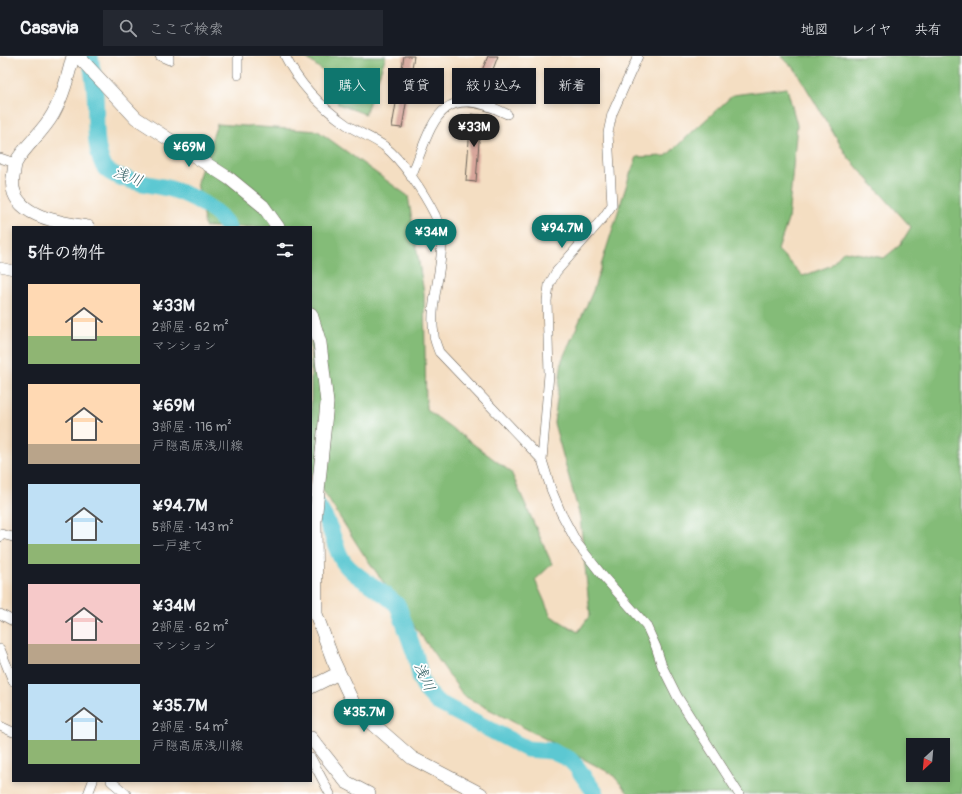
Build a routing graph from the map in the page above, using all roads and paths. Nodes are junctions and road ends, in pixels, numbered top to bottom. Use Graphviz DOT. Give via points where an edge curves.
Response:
graph roads {
  1 [pos="160,56"];
  2 [pos="170,56"];
  3 [pos="238,56"];
  4 [pos="285,56"];
  5 [pos="638,56"];
  6 [pos="77,57"];
  7 [pos="238,75"];
  8 [pos="507,114"];
  9 [pos="0,158"];
  10 [pos="15,163"];
  11 [pos="411,177"];
  12 [pos="81,226"];
  13 [pos="277,226"];
  14 [pos="0,267"];
  15 [pos="12,270"];
  16 [pos="312,317"];
  17 [pos="542,460"];
  18 [pos="0,537"];
  19 [pos="12,537"];
  20 [pos="0,614"];
  21 [pos="12,620"];
  22 [pos="0,649"];
  23 [pos="339,673"];
  24 [pos="12,679"];
  25 [pos="312,686"];
  26 [pos="0,726"];
  27 [pos="12,732"];
  28 [pos="312,739"];
  29 [pos="312,760"];
  30 [pos="93,782"];
  31 [pos="112,782"];
  32 [pos="88,794"];
  33 [pos="126,794"];
  34 [pos="330,794"];
  35 [pos="369,794"];
  36 [pos="481,794"];
  37 [pos="739,794"];
  1 -- 2 [label="street" via="169,60"];
  3 -- 7 [label="street"];
  4 -- 11 [label="street" via="293,72 312,97 347,125 384,146"];
  5 -- 17 [label="street" via="612,114 608,133 612,205 604,218 556,272 549,285 549,374"];
  6 -- 10 [label="main road" via="54,113"];
  6 -- 13 [label="main road" via="136,118 236,183 263,206"];
  8 -- 11 [label="street" via="486,104 472,102 459,102 446,108 436,118"];
  9 -- 10 [label="street"];
  10 -- 12 [label="main road" via="12,186 19,202 33,213 61,223"];
  11 -- 17 [label="street" via="440,227 442,255 433,321 439,352"];
  14 -- 15 [label="street"];
  16 -- 23 [label="main road" via="320,343 327,403 315,521 316,614"];
  17 -- 37 [label="street" via="561,513 578,543 646,625 677,696"];
  18 -- 19 [label="street" via="0,534"];
  20 -- 21 [label="street"];
  22 -- 24 [label="street"];
  23 -- 25 [label="main road"];
  23 -- 36 [label="main road" via="356,709 387,738 412,758"];
  26 -- 27 [label="street"];
  28 -- 35 [label="main road" via="346,782"];
  29 -- 34 [label="street"];
  30 -- 32 [label="street"];
  31 -- 33 [label="street"];
}
